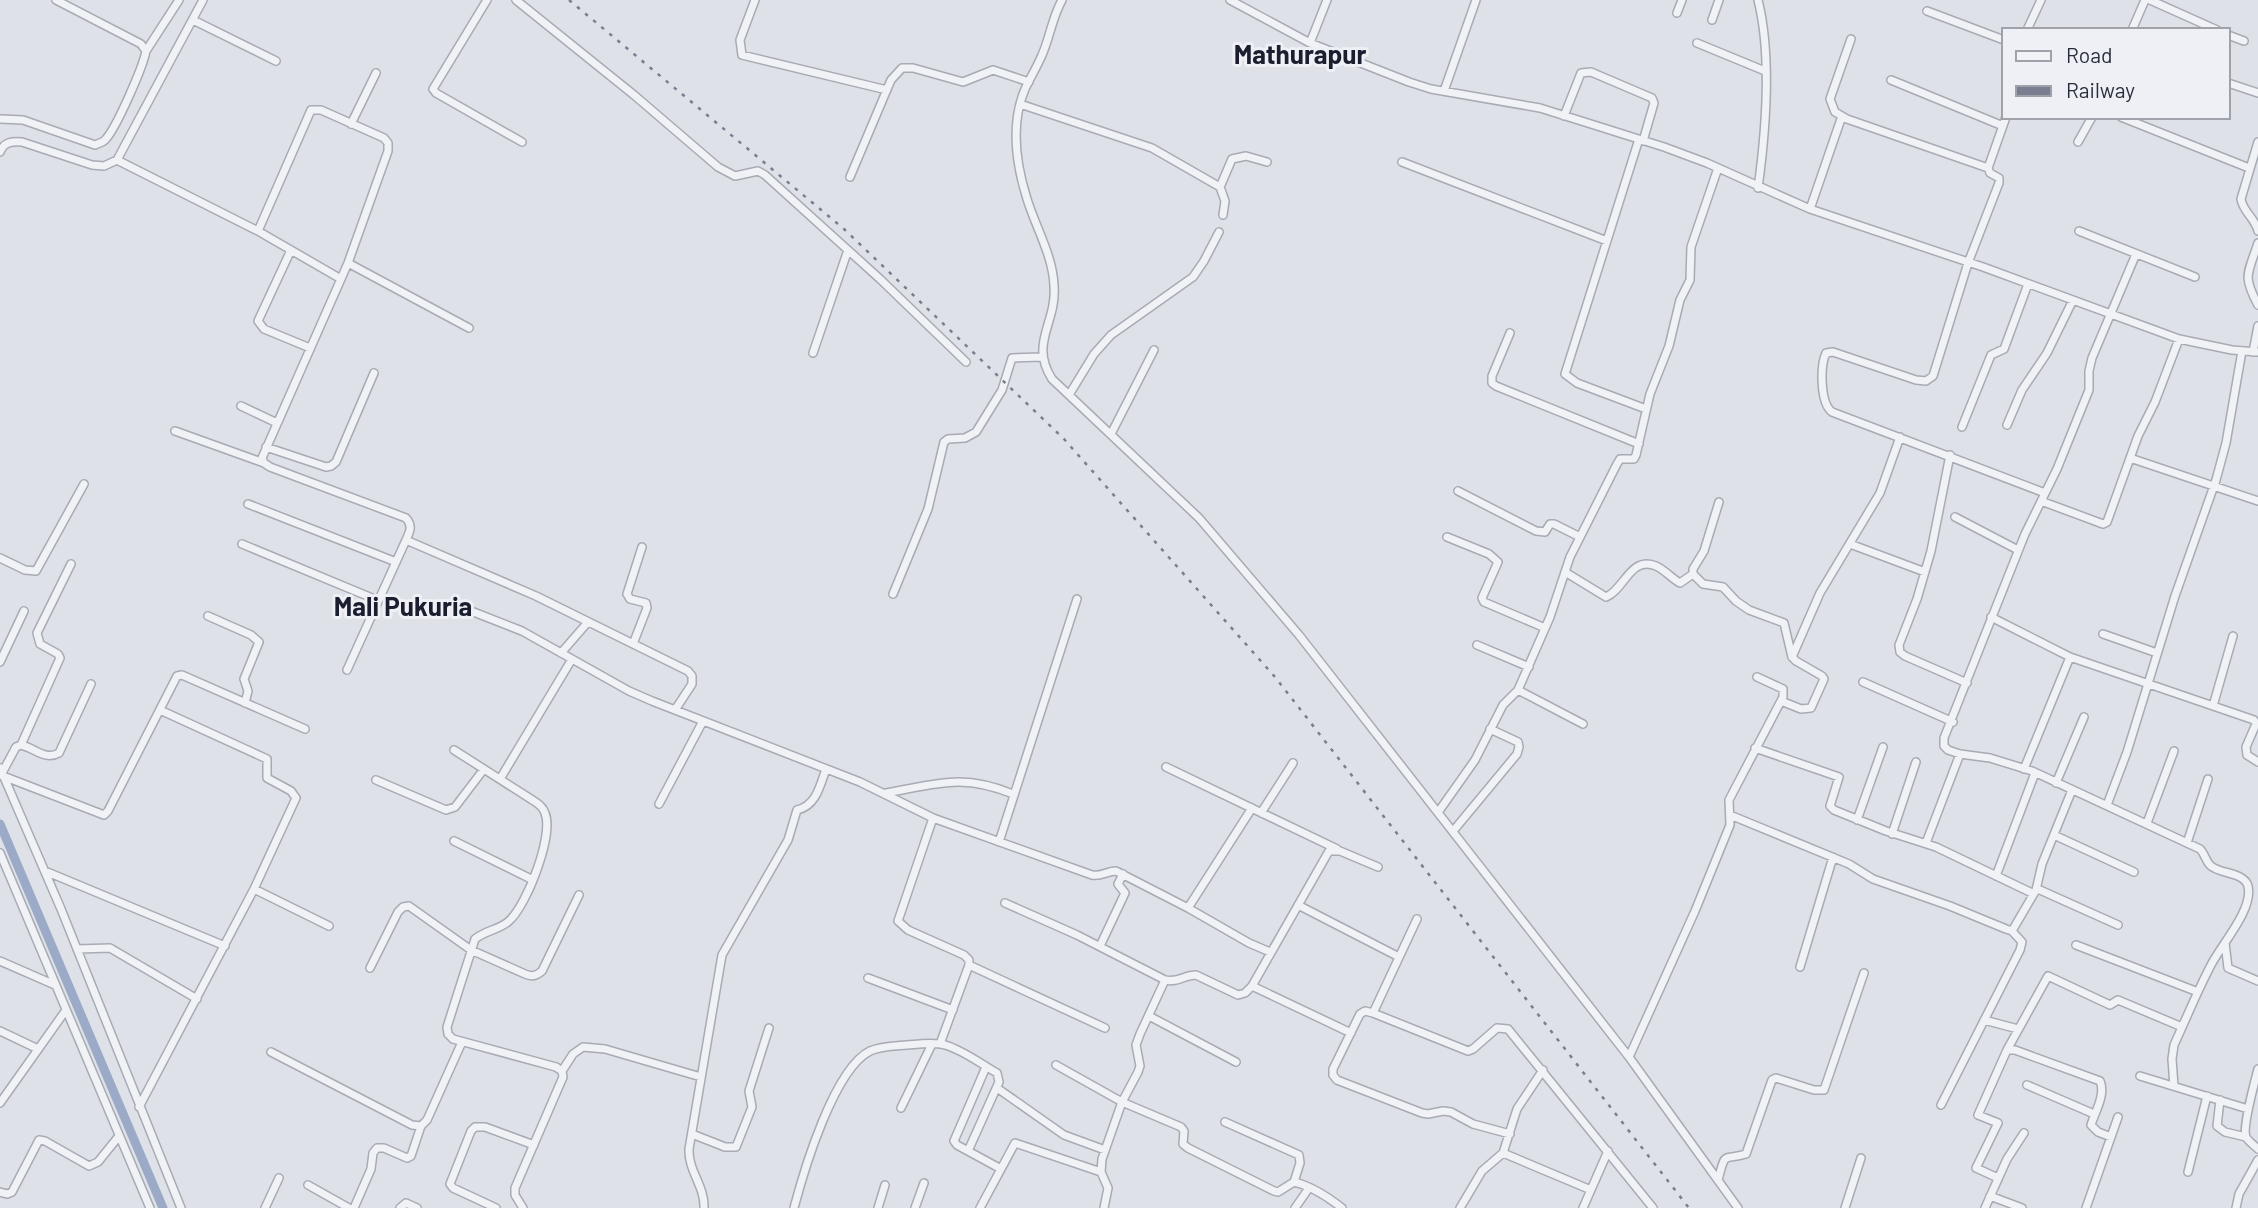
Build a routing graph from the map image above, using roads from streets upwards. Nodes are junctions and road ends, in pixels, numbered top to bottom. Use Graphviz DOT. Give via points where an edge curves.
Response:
graph roads {
  1 [pos="56,0"];
  2 [pos="179,0"];
  3 [pos="203,0"];
  4 [pos="487,0"];
  5 [pos="516,0"];
  6 [pos="755,0"];
  7 [pos="1062,0"];
  8 [pos="1230,0"];
  9 [pos="1327,0"];
  10 [pos="1476,0"];
  11 [pos="1682,0"];
  12 [pos="1719,0"];
  13 [pos="1758,0"];
  14 [pos="2041,0"];
  15 [pos="2147,0"];
  16 [pos="1927,11"];
  17 [pos="1677,13"];
  18 [pos="193,20"];
  19 [pos="1712,20"];
  20 [pos="2028,28"];
  21 [pos="2133,28"];
  22 [pos="2212,28"];
  23 [pos="2230,35"];
  24 [pos="1851,39"];
  25 [pos="2002,39"];
  26 [pos="2244,41"];
  27 [pos="1310,43"];
  28 [pos="1697,43"];
  29 [pos="145,51"];
  30 [pos="276,61"];
  31 [pos="1765,71"];
  32 [pos="376,73"];
  33 [pos="1891,80"];
  34 [pos="1029,82"];
  35 [pos="2230,84"];
  36 [pos="887,90"];
  37 [pos="1444,91"];
  38 [pos="2258,93"];
  39 [pos="1020,104"];
  40 [pos="1564,116"];
  41 [pos="1842,116"];
  42 [pos="0,119"];
  43 [pos="2091,119"];
  44 [pos="2127,119"];
  45 [pos="2005,121"];
  46 [pos="351,124"];
  47 [pos="1641,140"];
  48 [pos="522,142"];
  49 [pos="2078,142"];
  50 [pos="2258,142"];
  51 [pos="0,152"];
  52 [pos="117,160"];
  53 [pos="1266,162"];
  54 [pos="1402,162"];
  55 [pos="1718,168"];
  56 [pos="1988,168"];
  57 [pos="2249,168"];
  58 [pos="850,177"];
  59 [pos="1220,187"];
  60 [pos="1758,188"];
  61 [pos="1810,209"];
  62 [pos="1223,215"];
  63 [pos="2079,231"];
  64 [pos="2258,231"];
  65 [pos="258,232"];
  66 [pos="1219,232"];
  67 [pos="1607,241"];
  68 [pos="2258,243"];
  69 [pos="291,250"];
  70 [pos="848,250"];
  71 [pos="2136,254"];
  72 [pos="348,262"];
  73 [pos="1968,263"];
  74 [pos="2195,277"];
  75 [pos="341,279"];
  76 [pos="2028,284"];
  77 [pos="2073,300"];
  78 [pos="2258,305"];
  79 [pos="2111,313"];
  80 [pos="2258,326"];
  81 [pos="469,328"];
  82 [pos="1510,333"];
  83 [pos="2179,339"];
  84 [pos="310,348"];
  85 [pos="1154,350"];
  86 [pos="2242,351"];
  87 [pos="2256,352"];
  88 [pos="813,354"];
  89 [pos="1042,357"];
  90 [pos="966,362"];
  91 [pos="373,373"];
  92 [pos="1069,395"];
  93 [pos="241,406"];
  94 [pos="1646,409"];
  95 [pos="276,423"];
  96 [pos="2007,425"];
  97 [pos="1962,427"];
  98 [pos="175,431"];
  99 [pos="1111,434"];
  100 [pos="1900,437"];
  101 [pos="1639,444"];
  102 [pos="266,447"];
  103 [pos="1950,455"];
  104 [pos="2130,458"];
  105 [pos="264,463"];
  106 [pos="84,484"];
  107 [pos="2214,488"];
  108 [pos="1458,491"];
  109 [pos="2045,493"];
  110 [pos="2041,501"];
  111 [pos="2258,501"];
  112 [pos="1719,502"];
  113 [pos="248,504"];
  114 [pos="1955,517"];
  115 [pos="1447,537"];
  116 [pos="1580,537"];
  117 [pos="406,540"];
  118 [pos="242,544"];
  119 [pos="1850,544"];
  120 [pos="642,547"];
  121 [pos="2018,550"];
  122 [pos="0,558"];
  123 [pos="396,562"];
  124 [pos="71,564"];
  125 [pos="1565,572"];
  126 [pos="1925,572"];
  127 [pos="1693,574"];
  128 [pos="893,594"];
  129 [pos="1077,599"];
  130 [pos="377,600"];
  131 [pos="24,611"];
  132 [pos="471,611"];
  133 [pos="208,616"];
  134 [pos="1991,617"];
  135 [pos="588,622"];
  136 [pos="1545,628"];
  137 [pos="2103,634"];
  138 [pos="2233,636"];
  139 [pos="633,644"];
  140 [pos="1477,645"];
  141 [pos="561,653"];
  142 [pos="2157,653"];
  143 [pos="1792,657"];
  144 [pos="2070,657"];
  145 [pos="572,659"];
  146 [pos="0,662"];
  147 [pos="1529,667"];
  148 [pos="347,670"];
  149 [pos="1757,677"];
  150 [pos="1863,682"];
  151 [pos="1967,683"];
  152 [pos="91,684"];
  153 [pos="2147,684"];
  154 [pos="1518,690"];
  155 [pos="1781,701"];
  156 [pos="245,703"];
  157 [pos="2213,706"];
  158 [pos="160,710"];
  159 [pos="675,710"];
  160 [pos="2084,717"];
  161 [pos="703,721"];
  162 [pos="1952,722"];
  163 [pos="1583,724"];
  164 [pos="305,729"];
  165 [pos="1490,729"];
  166 [pos="21,745"];
  167 [pos="1883,747"];
  168 [pos="1755,748"];
  169 [pos="454,750"];
  170 [pos="2174,751"];
  171 [pos="1961,754"];
  172 [pos="1916,762"];
  173 [pos="2258,762"];
  174 [pos="1293,763"];
  175 [pos="1166,768"];
  176 [pos="484,769"];
  177 [pos="826,769"];
  178 [pos="2024,769"];
  179 [pos="2,772"];
  180 [pos="2035,773"];
  181 [pos="500,779"];
  182 [pos="2208,779"];
  183 [pos="376,780"];
  184 [pos="2056,783"];
  185 [pos="2071,790"];
  186 [pos="885,793"];
  187 [pos="1013,794"];
  188 [pos="659,804"];
  189 [pos="2107,805"];
  190 [pos="1252,808"];
  191 [pos="1438,811"];
  192 [pos="1261,813"];
  193 [pos="1730,815"];
  194 [pos="933,818"];
  195 [pos="1857,820"];
  196 [pos="2147,823"];
  197 [pos="1454,830"];
  198 [pos="1892,834"];
  199 [pos="2054,835"];
  200 [pos="454,841"];
  201 [pos="999,842"];
  202 [pos="1926,843"];
  203 [pos="2187,843"];
  204 [pos="1340,851"];
  205 [pos="0,853"];
  206 [pos="1833,857"];
  207 [pos="1378,867"];
  208 [pos="44,870"];
  209 [pos="2134,872"];
  210 [pos="1123,874"];
  211 [pos="1996,876"];
  212 [pos="533,880"];
  213 [pos="254,889"];
  214 [pos="2034,892"];
  215 [pos="579,895"];
  216 [pos="1005,903"];
  217 [pos="1298,905"];
  218 [pos="1188,908"];
  219 [pos="1417,919"];
  220 [pos="2118,925"];
  221 [pos="329,926"];
  222 [pos="2012,930"];
  223 [pos="2225,943"];
  224 [pos="2076,945"];
  225 [pos="225,946"];
  226 [pos="1100,946"];
  227 [pos="77,949"];
  228 [pos="471,950"];
  229 [pos="1270,952"];
  230 [pos="1399,957"];
  231 [pos="0,961"];
  232 [pos="969,965"];
  233 [pos="1800,967"];
  234 [pos="370,968"];
  235 [pos="1864,973"];
  236 [pos="868,978"];
  237 [pos="1165,980"];
  238 [pos="2258,981"];
  239 [pos="56,985"];
  240 [pos="1252,986"];
  241 [pos="2198,992"];
  242 [pos="197,999"];
  243 [pos="66,1010"];
  244 [pos="953,1010"];
  245 [pos="1373,1013"];
  246 [pos="1149,1016"];
  247 [pos="1984,1020"];
  248 [pos="2182,1027"];
  249 [pos="769,1028"];
  250 [pos="1105,1028"];
  251 [pos="2018,1030"];
  252 [pos="0,1031"];
  253 [pos="1351,1033"];
  254 [pos="462,1042"];
  255 [pos="936,1044"];
  256 [pos="38,1049"];
  257 [pos="2007,1050"];
  258 [pos="271,1052"];
  259 [pos="1629,1057"];
  260 [pos="1236,1062"];
  261 [pos="1056,1065"];
  262 [pos="986,1067"];
  263 [pos="2258,1069"];
  264 [pos="1543,1070"];
  265 [pos="562,1072"];
  266 [pos="2140,1076"];
  267 [pos="701,1077"];
  268 [pos="2027,1085"];
  269 [pos="2174,1086"];
  270 [pos="997,1088"];
  271 [pos="2207,1096"];
  272 [pos="2220,1100"];
  273 [pos="1122,1102"];
  274 [pos="0,1103"];
  275 [pos="1941,1105"];
  276 [pos="139,1107"];
  277 [pos="901,1108"];
  278 [pos="2248,1109"];
  279 [pos="2094,1114"];
  280 [pos="2118,1117"];
  281 [pos="1225,1122"];
  282 [pos="421,1126"];
  283 [pos="2024,1133"];
  284 [pos="692,1134"];
  285 [pos="1510,1134"];
  286 [pos="119,1136"];
  287 [pos="2111,1137"];
  288 [pos="2246,1137"];
  289 [pos="534,1145"];
  290 [pos="2258,1149"];
  291 [pos="1105,1150"];
  292 [pos="968,1151"];
  293 [pos="1608,1151"];
  294 [pos="1503,1153"];
  295 [pos="1861,1158"];
  296 [pos="2258,1160"];
  297 [pos="1001,1169"];
  298 [pos="1101,1171"];
  299 [pos="2188,1172"];
  300 [pos="279,1178"];
  301 [pos="1998,1178"];
  302 [pos="1718,1180"];
  303 [pos="1294,1182"];
  304 [pos="925,1183"];
  305 [pos="308,1185"];
  306 [pos="885,1185"];
  307 [pos="1309,1188"];
  308 [pos="1591,1190"];
  309 [pos="0,1192"];
  310 [pos="1990,1196"];
  311 [pos="150,1208"];
  312 [pos="181,1208"];
  313 [pos="265,1208"];
  314 [pos="352,1208"];
  315 [pos="400,1208"];
  316 [pos="417,1208"];
  317 [pos="496,1208"];
  318 [pos="523,1208"];
  319 [pos="704,1208"];
  320 [pos="794,1208"];
  321 [pos="878,1208"];
  322 [pos="915,1208"];
  323 [pos="980,1208"];
  324 [pos="1104,1208"];
  325 [pos="1294,1208"];
  326 [pos="1342,1208"];
  327 [pos="1460,1208"];
  328 [pos="1583,1208"];
  329 [pos="1653,1208"];
  330 [pos="1738,1208"];
  331 [pos="1845,1208"];
  332 [pos="1985,1208"];
  333 [pos="2022,1208"];
  334 [pos="2086,1208"];
  335 [pos="2236,1208"];
  1 -- 29 [label="street" via="141,44"];
  2 -- 29 [label="street"];
  3 -- 18 [label="street"];
  4 -- 48 [label="street" via="433,89"];
  5 -- 70 [label="street" via="718,167 735,176 758,171 765,175"];
  6 -- 36 [label="street" via="740,40 742,55"];
  7 -- 34 [label="street"];
  8 -- 27 [label="street"];
  9 -- 27 [label="street"];
  10 -- 37 [label="street"];
  11 -- 17 [label="street"];
  12 -- 19 [label="street"];
  13 -- 31 [label="street"];
  14 -- 20 [label="street"];
  15 -- 21 [label="street"];
  15 -- 22 [label="street"];
  16 -- 25 [label="street"];
  18 -- 30 [label="street"];
  18 -- 52 [label="street"];
  23 -- 26 [label="street"];
  24 -- 41 [label="street" via="1830,99"];
  27 -- 37 [label="street"];
  28 -- 31 [label="street"];
  29 -- 42 [label="street" via="104,142 95,145 23,120"];
  31 -- 60 [label="street"];
  32 -- 46 [label="street"];
  33 -- 45 [label="street"];
  34 -- 36 [label="street" via="993,70 963,82 908,68 898,72"];
  34 -- 39 [label="street"];
  35 -- 38 [label="street"];
  36 -- 58 [label="street"];
  37 -- 40 [label="street"];
  39 -- 59 [label="street" via="1152,148"];
  39 -- 89 [label="street" via="1016,157 1054,282"];
  40 -- 47 [label="street"];
  40 -- 47 [label="street" via="1581,72 1591,72 1652,98"];
  41 -- 56 [label="street"];
  41 -- 61 [label="street"];
  43 -- 49 [label="street"];
  44 -- 57 [label="street"];
  45 -- 56 [label="street"];
  46 -- 65 [label="street" via="311,110"];
  46 -- 72 [label="street" via="384,138 388,151"];
  47 -- 55 [label="street"];
  47 -- 67 [label="street"];
  50 -- 57 [label="street"];
  51 -- 52 [label="street" via="11,141 92,165"];
  52 -- 65 [label="street"];
  53 -- 59 [label="street" via="1246,156 1233,159"];
  54 -- 67 [label="street"];
  55 -- 60 [label="street"];
  55 -- 94 [label="street" via="1691,247 1690,280"];
  56 -- 73 [label="street" via="1999,183"];
  57 -- 64 [label="street" via="2241,199"];
  59 -- 62 [label="street"];
  60 -- 61 [label="street"];
  61 -- 73 [label="street"];
  63 -- 71 [label="street"];
  65 -- 69 [label="street"];
  66 -- 92 [label="street" via="1193,277 1111,335"];
  67 -- 94 [label="street" via="1565,374 1577,383"];
  68 -- 78 [label="street" via="2247,284"];
  69 -- 75 [label="street"];
  69 -- 84 [label="street" via="258,321 264,329"];
  70 -- 88 [label="street"];
  70 -- 90 [label="street"];
  71 -- 74 [label="street"];
  71 -- 79 [label="street"];
  72 -- 75 [label="street"];
  72 -- 81 [label="street"];
  73 -- 76 [label="street"];
  73 -- 100 [label="street" via="1933,376 1926,381 1833,352 1823,359 1826,407"];
  75 -- 84 [label="street"];
  76 -- 77 [label="street"];
  76 -- 97 [label="street" via="2004,349 1991,355"];
  77 -- 79 [label="street"];
  77 -- 96 [label="street"];
  79 -- 83 [label="street"];
  79 -- 109 [label="street" via="2092,358 2089,390"];
  80 -- 87 [label="street"];
  82 -- 101 [label="street" via="1492,383"];
  83 -- 86 [label="street"];
  83 -- 104 [label="street"];
  84 -- 95 [label="street"];
  85 -- 99 [label="street"];
  86 -- 87 [label="street"];
  86 -- 107 [label="street"];
  89 -- 92 [label="street" via="1052,379"];
  89 -- 128 [label="street" via="1012,358 1003,390 976,432 944,442 928,509"];
  91 -- 102 [label="street" via="331,466"];
  92 -- 99 [label="street"];
  93 -- 95 [label="street"];
  94 -- 101 [label="street"];
  95 -- 102 [label="street"];
  98 -- 105 [label="street"];
  99 -- 191 [label="street" via="1231,554"];
  100 -- 103 [label="street"];
  100 -- 119 [label="street" via="1880,493"];
  101 -- 116 [label="street" via="1634,459 1623,458 1617,464"];
  102 -- 105 [label="street"];
  103 -- 109 [label="street"];
  103 -- 126 [label="street"];
  104 -- 107 [label="street"];
  104 -- 110 [label="street" via="2111,516 2103,524"];
  105 -- 117 [label="street" via="406,518 411,529"];
  106 -- 122 [label="street" via="36,571"];
  107 -- 111 [label="street"];
  107 -- 142 [label="street"];
  108 -- 116 [label="street" via="1541,533 1554,524"];
  109 -- 110 [label="street"];
  110 -- 121 [label="street"];
  112 -- 127 [label="street"];
  113 -- 123 [label="street"];
  114 -- 121 [label="street"];
  115 -- 136 [label="street" via="1498,562 1483,602"];
  116 -- 125 [label="street"];
  117 -- 123 [label="street"];
  117 -- 135 [label="street"];
  118 -- 130 [label="street"];
  119 -- 126 [label="street"];
  119 -- 143 [label="street" via="1820,593"];
  120 -- 139 [label="street" via="627,594 646,603 647,608"];
  121 -- 134 [label="street"];
  123 -- 130 [label="street"];
  124 -- 166 [label="street" via="37,633 40,644 58,654 59,663"];
  125 -- 127 [label="street" via="1606,597 1644,563 1658,566 1680,583"];
  125 -- 136 [label="street"];
  126 -- 151 [label="street" via="1900,652"];
  127 -- 143 [label="street" via="1703,584 1723,587 1742,606 1784,623"];
  129 -- 187 [label="street"];
  130 -- 148 [label="street"];
  131 -- 146 [label="street"];
  132 -- 141 [label="street"];
  133 -- 156 [label="street" via="259,642 244,679"];
  134 -- 144 [label="street"];
  134 -- 151 [label="street"];
  135 -- 139 [label="street"];
  135 -- 141 [label="street"];
  136 -- 147 [label="street"];
  137 -- 142 [label="street"];
  138 -- 157 [label="street"];
  139 -- 159 [label="street" via="692,676 692,684"];
  140 -- 147 [label="street"];
  141 -- 145 [label="street"];
  142 -- 153 [label="street"];
  143 -- 155 [label="street" via="1822,676 1823,684 1811,708"];
  144 -- 153 [label="street"];
  144 -- 178 [label="street"];
  145 -- 159 [label="street"];
  145 -- 181 [label="street"];
  147 -- 154 [label="street"];
  149 -- 155 [label="street" via="1783,689"];
  150 -- 162 [label="street"];
  151 -- 162 [label="street"];
  152 -- 166 [label="street" via="59,753 45,756"];
  153 -- 157 [label="street"];
  153 -- 189 [label="street"];
  154 -- 163 [label="street"];
  154 -- 165 [label="street"];
  155 -- 168 [label="street"];
  156 -- 158 [label="street" via="182,675 173,680"];
  156 -- 164 [label="street"];
  157 -- 173 [label="street" via="2254,720 2246,747 2247,755"];
  158 -- 179 [label="street" via="104,815"];
  158 -- 213 [label="street" via="267,759 267,778 295,794"];
  159 -- 161 [label="street"];
  160 -- 184 [label="street"];
  161 -- 177 [label="street"];
  161 -- 188 [label="street"];
  162 -- 171 [label="street" via="1944,746"];
  165 -- 191 [label="street" via="1475,760"];
  165 -- 197 [label="street" via="1520,747"];
  166 -- 179 [label="street"];
  167 -- 195 [label="street"];
  168 -- 193 [label="street" via="1729,800"];
  168 -- 195 [label="street" via="1836,775 1839,783 1830,806"];
  169 -- 176 [label="street"];
  170 -- 196 [label="street"];
  171 -- 178 [label="street"];
  171 -- 202 [label="street"];
  172 -- 198 [label="street"];
  174 -- 192 [label="street"];
  175 -- 190 [label="street"];
  176 -- 181 [label="street"];
  176 -- 183 [label="street" via="455,807 446,810"];
  177 -- 186 [label="street"];
  177 -- 267 [label="street" via="811,803 797,810 788,840 722,954"];
  178 -- 180 [label="street"];
  179 -- 208 [label="street"];
  180 -- 184 [label="street"];
  180 -- 211 [label="street"];
  181 -- 212 [label="street" via="544,810 545,834"];
  182 -- 203 [label="street"];
  184 -- 185 [label="street"];
  185 -- 189 [label="street"];
  185 -- 199 [label="street"];
  186 -- 187 [label="street" via="966,781"];
  186 -- 194 [label="street"];
  187 -- 201 [label="street"];
  189 -- 196 [label="street"];
  190 -- 192 [label="street"];
  190 -- 218 [label="street"];
  191 -- 197 [label="street"];
  192 -- 204 [label="street"];
  193 -- 206 [label="street"];
  193 -- 259 [label="street" via="1703,891"];
  194 -- 201 [label="street"];
  194 -- 232 [label="street" via="898,921 964,955"];
  195 -- 198 [label="street"];
  196 -- 203 [label="street"];
  197 -- 259 [label="street"];
  198 -- 202 [label="street"];
  199 -- 209 [label="street"];
  199 -- 214 [label="street"];
  200 -- 212 [label="street"];
  201 -- 210 [label="street" via="1092,875"];
  202 -- 211 [label="street"];
  203 -- 223 [label="street" via="2200,849 2211,867 2245,880 2248,886 2239,921"];
  204 -- 207 [label="street"];
  204 -- 217 [label="street" via="1329,851"];
  205 -- 239 [label="street"];
  206 -- 222 [label="street" via="1873,879"];
  206 -- 233 [label="street"];
  208 -- 225 [label="street"];
  208 -- 227 [label="street"];
  210 -- 218 [label="street"];
  210 -- 226 [label="street" via="1118,884 1125,893"];
  211 -- 214 [label="street"];
  212 -- 228 [label="street" via="510,920 483,932"];
  213 -- 221 [label="street"];
  213 -- 225 [label="street"];
  214 -- 220 [label="street" via="2040,890"];
  214 -- 222 [label="street"];
  215 -- 228 [label="street" via="537,975"];
  216 -- 226 [label="street"];
  217 -- 229 [label="street"];
  217 -- 230 [label="street"];
  218 -- 229 [label="street"];
  219 -- 230 [label="street"];
  222 -- 247 [label="street" via="2021,938 2020,950"];
  223 -- 238 [label="street" via="2228,968"];
  223 -- 241 [label="street"];
  224 -- 241 [label="street"];
  225 -- 242 [label="street"];
  226 -- 237 [label="street"];
  227 -- 242 [label="street" via="102,947 119,952"];
  227 -- 276 [label="street"];
  228 -- 234 [label="street" via="414,909 403,907"];
  228 -- 254 [label="street" via="447,1027 448,1034"];
  229 -- 240 [label="street"];
  230 -- 245 [label="street"];
  231 -- 239 [label="street"];
  232 -- 244 [label="street"];
  232 -- 250 [label="street"];
  235 -- 302 [label="street" via="1824,1090 1772,1080 1746,1154 1726,1156"];
  236 -- 244 [label="street"];
  237 -- 240 [label="street" via="1196,975 1238,995"];
  237 -- 246 [label="street"];
  239 -- 243 [label="street"];
  240 -- 253 [label="street"];
  241 -- 248 [label="street"];
  242 -- 276 [label="street"];
  243 -- 256 [label="street"];
  243 -- 286 [label="street"];
  244 -- 255 [label="street"];
  245 -- 253 [label="street" via="1360,1014"];
  245 -- 264 [label="street" via="1468,1051 1497,1028 1508,1029"];
  246 -- 260 [label="street"];
  246 -- 273 [label="street" via="1136,1045 1138,1073"];
  247 -- 251 [label="street"];
  247 -- 275 [label="street"];
  248 -- 251 [label="street" via="2118,1000 2110,1005 2048,976"];
  248 -- 269 [label="street" via="2173,1052"];
  249 -- 284 [label="street" via="749,1091 752,1107 736,1147"];
  251 -- 257 [label="street"];
  252 -- 256 [label="street"];
  253 -- 285 [label="street" via="1333,1069 1337,1080 1422,1113 1451,1112 1473,1124"];
  254 -- 265 [label="street"];
  254 -- 282 [label="street"];
  255 -- 262 [label="street" via="955,1048"];
  255 -- 277 [label="street"];
  255 -- 320 [label="street" via="882,1047 854,1064 812,1144"];
  256 -- 274 [label="street"];
  257 -- 279 [label="street" via="2100,1081 2102,1093"];
  257 -- 301 [label="street" via="1978,1115 1998,1123 1976,1168"];
  258 -- 282 [label="street"];
  259 -- 302 [label="street"];
  261 -- 273 [label="street"];
  262 -- 270 [label="street" via="997,1073"];
  262 -- 292 [label="street" via="954,1137 957,1145"];
  263 -- 278 [label="street"];
  264 -- 285 [label="street" via="1521,1101"];
  264 -- 293 [label="street"];
  265 -- 267 [label="street" via="583,1047"];
  265 -- 289 [label="street"];
  266 -- 269 [label="street"];
  267 -- 284 [label="street"];
  268 -- 279 [label="street"];
  269 -- 271 [label="street"];
  270 -- 291 [label="street" via="1064,1135"];
  270 -- 292 [label="street"];
  271 -- 272 [label="street"];
  271 -- 299 [label="street"];
  272 -- 278 [label="street"];
  272 -- 288 [label="street" via="2217,1126"];
  273 -- 291 [label="street"];
  273 -- 303 [label="street" via="1181,1127 1188,1148 1274,1191"];
  276 -- 312 [label="street"];
  278 -- 288 [label="street"];
  279 -- 287 [label="street" via="2092,1129"];
  280 -- 287 [label="street"];
  281 -- 303 [label="street" via="1299,1155"];
  282 -- 314 [label="street" via="407,1158 377,1148"];
  283 -- 301 [label="street"];
  284 -- 319 [label="street" via="689,1159 703,1192"];
  285 -- 294 [label="street"];
  286 -- 309 [label="street" via="98,1162 89,1166 39,1140 12,1192"];
  286 -- 311 [label="street"];
  287 -- 334 [label="street"];
  288 -- 290 [label="street"];
  289 -- 317 [label="street" via="485,1127 471,1131 450,1184"];
  289 -- 318 [label="street" via="514,1195"];
  291 -- 298 [label="street"];
  292 -- 297 [label="street"];
  293 -- 308 [label="street"];
  293 -- 329 [label="street"];
  294 -- 308 [label="street"];
  294 -- 327 [label="street" via="1482,1171"];
  295 -- 331 [label="street"];
  296 -- 335 [label="street"];
  297 -- 298 [label="street" via="1015,1143"];
  297 -- 323 [label="street"];
  298 -- 324 [label="street" via="1108,1188"];
  300 -- 313 [label="street"];
  301 -- 310 [label="street"];
  302 -- 330 [label="street"];
  303 -- 307 [label="street"];
  304 -- 322 [label="street"];
  305 -- 314 [label="street"];
  306 -- 321 [label="street"];
  307 -- 325 [label="street"];
  307 -- 326 [label="street"];
  308 -- 328 [label="street"];
  310 -- 332 [label="street"];
  310 -- 333 [label="street"];
  315 -- 316 [label="street" via="406,1203"];
}
